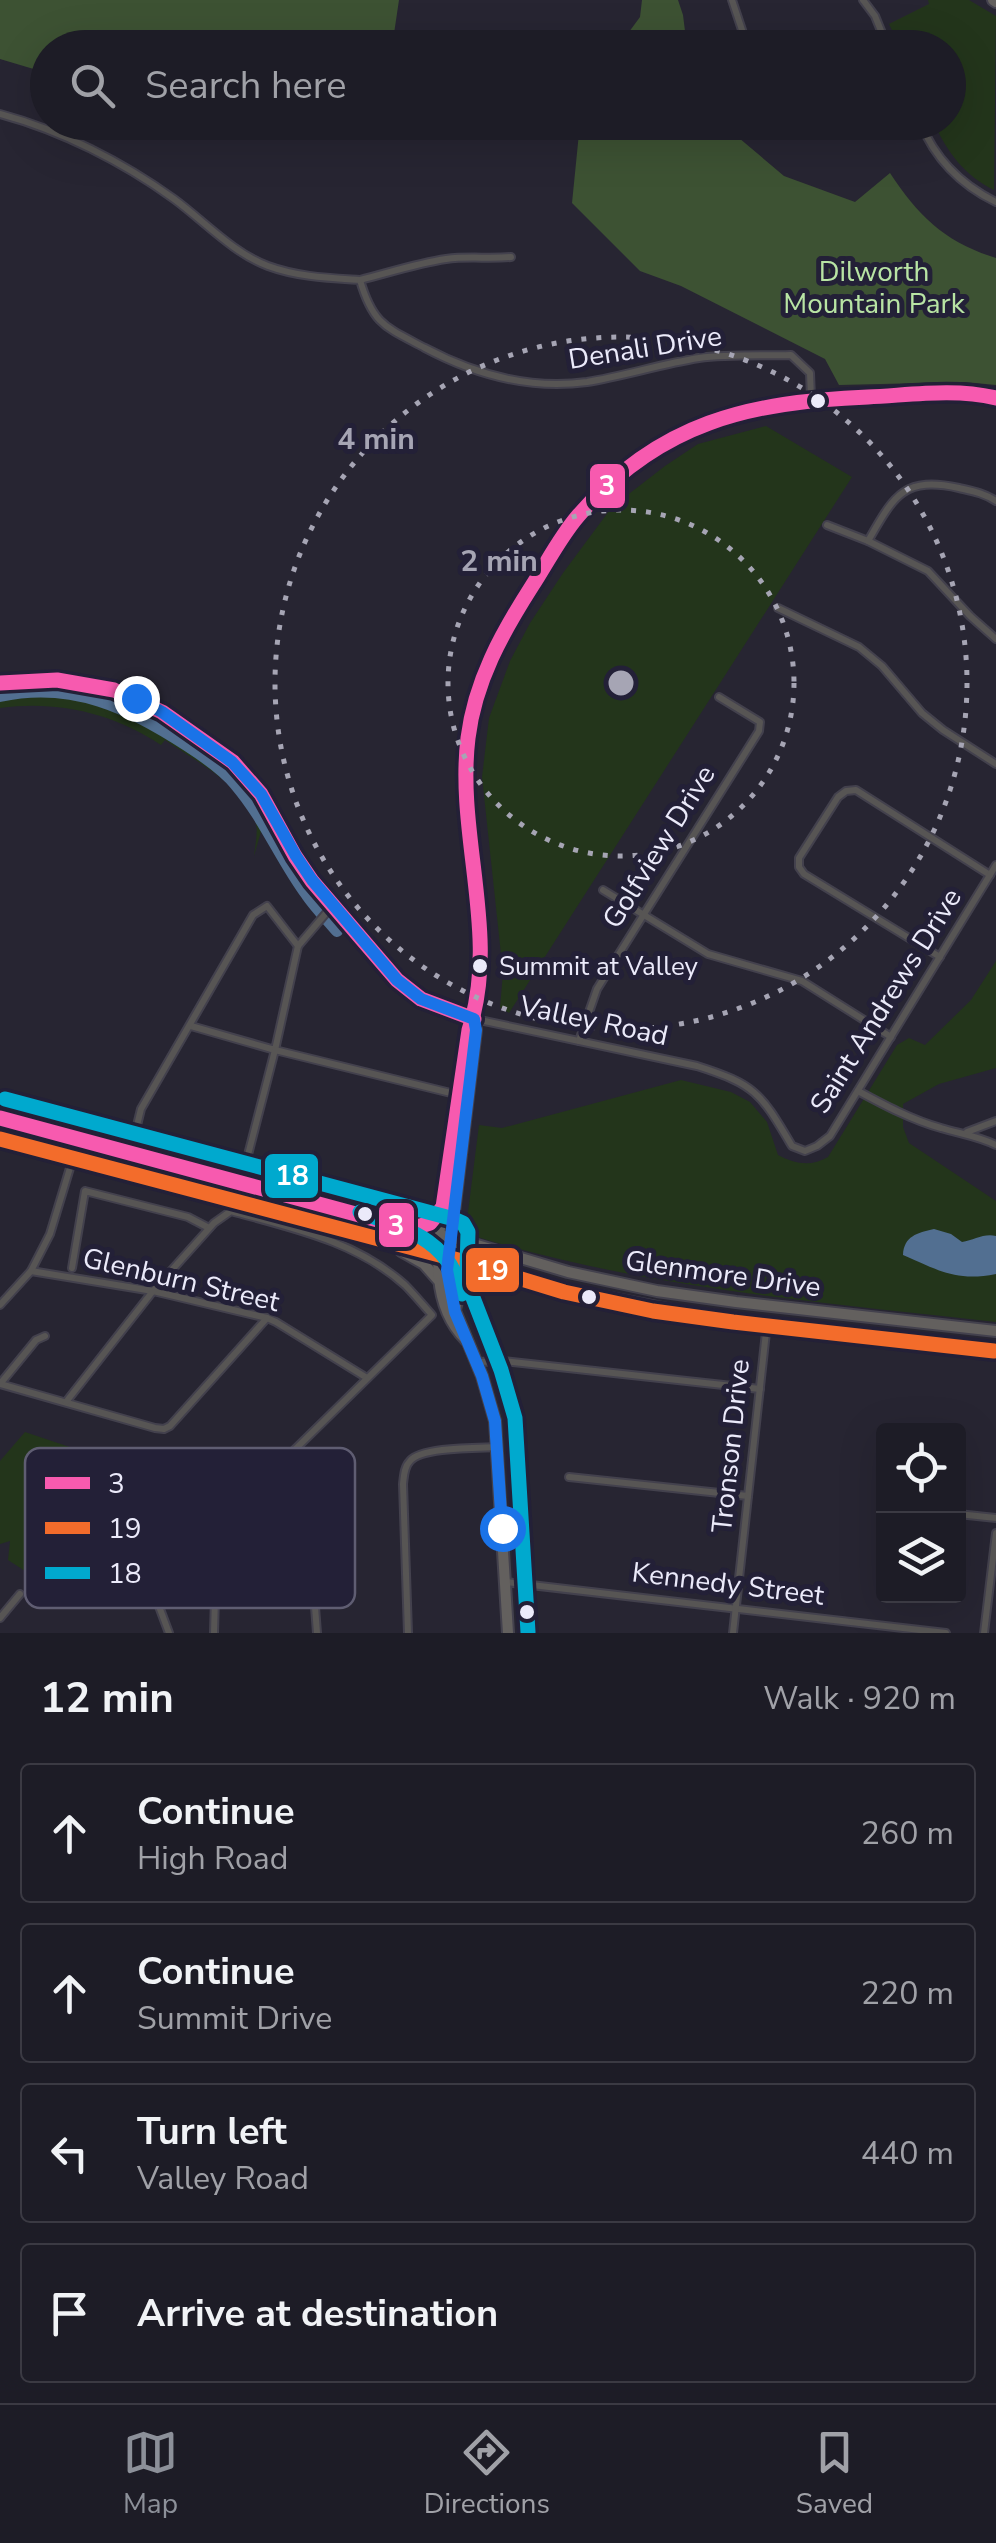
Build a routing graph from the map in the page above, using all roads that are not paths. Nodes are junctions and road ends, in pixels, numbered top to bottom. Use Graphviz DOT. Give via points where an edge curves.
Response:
graph roads {
  1 [pos="732,0"];
  2 [pos="862,0"];
  3 [pos="742,30"];
  4 [pos="881,30"];
  5 [pos="0,114"];
  6 [pos="30,125"];
  7 [pos="68,140"];
  8 [pos="930,140"];
  9 [pos="996,202"];
  10 [pos="511,257"];
  11 [pos="360,280"];
  12 [pos="811,398"];
  13 [pos="996,398"];
  14 [pos="996,500"];
  15 [pos="827,525"];
  16 [pos="868,541"];
  17 [pos="778,608"];
  18 [pos="996,639"];
  19 [pos="0,684"];
  20 [pos="720,697"];
  21 [pos="996,764"];
  22 [pos="996,865"];
  23 [pos="990,875"];
  24 [pos="603,890"];
  25 [pos="333,905"];
  26 [pos="644,914"];
  27 [pos="298,946"];
  28 [pos="940,957"];
  29 [pos="474,1019"];
  30 [pos="190,1026"];
  31 [pos="891,1037"];
  32 [pos="579,1041"];
  33 [pos="275,1050"];
  34 [pos="858,1091"];
  35 [pos="459,1095"];
  36 [pos="0,1118"];
  37 [pos="996,1121"];
  38 [pos="966,1133"];
  39 [pos="0,1139"];
  40 [pos="996,1146"];
  41 [pos="805,1151"];
  42 [pos="130,1154"];
  43 [pos="73,1158"];
  44 [pos="155,1161"];
  45 [pos="241,1184"];
  46 [pos="448,1207"];
  47 [pos="329,1222"];
  48 [pos="211,1226"];
  49 [pos="410,1229"];
  50 [pos="467,1242"];
  51 [pos="387,1244"];
  52 [pos="444,1247"];
  53 [pos="72,1268"];
  54 [pos="492,1270"];
  55 [pos="32,1271"];
  56 [pos="568,1272"];
  57 [pos="439,1281"];
  58 [pos="153,1291"];
  59 [pos="0,1305"];
  60 [pos="455,1312"];
  61 [pos="267,1318"];
  62 [pos="767,1324"];
  63 [pos="996,1331"];
  64 [pos="45,1336"];
  65 [pos="466,1340"];
  66 [pos="996,1348"];
  67 [pos="476,1362"];
  68 [pos="367,1378"];
  69 [pos="760,1388"];
  70 [pos="66,1402"];
  71 [pos="498,1447"];
  72 [pos="295,1448"];
  73 [pos="570,1477"];
  74 [pos="748,1496"];
  75 [pos="966,1515"];
  76 [pos="996,1518"];
  77 [pos="996,1533"];
  78 [pos="505,1582"];
  79 [pos="993,1583"];
  80 [pos="20,1594"];
  81 [pos="736,1607"];
  82 [pos="160,1608"];
  83 [pos="215,1608"];
  84 [pos="315,1608"];
  85 [pos="0,1618"];
  86 [pos="169,1633"];
  87 [pos="214,1633"];
  88 [pos="317,1633"];
  89 [pos="408,1633"];
  90 [pos="508,1633"];
  91 [pos="732,1633"];
  92 [pos="946,1633"];
  93 [pos="984,1633"];
  1 -- 3 [label="street"];
  2 -- 4 [label="street"];
  5 -- 6 [label="street"];
  7 -- 11 [label="street" via="149,181 265,265 302,276"];
  8 -- 9 [label="street" via="954,175"];
  10 -- 11 [label="street" via="464,256"];
  11 -- 12 [label="street, Denali Drive" via="381,324 488,376 542,385 700,358 790,355 810,373"];
  12 -- 13 [label="main road"];
  12 -- 29 [label="main road" via="703,422 615,477 576,518 500,635 480,679 466,770 479,912"];
  14 -- 16 [label="street" via="921,483 895,499"];
  15 -- 16 [label="street"];
  16 -- 18 [label="street" via="928,570"];
  17 -- 21 [label="street" via="859,647 922,713"];
  19 -- 25 [label="main road, Valley Road" via="57,680 92,686 162,712 232,762 261,794"];
  20 -- 26 [label="street, Golfview Drive" via="760,722 760,730"];
  22 -- 23 [label="street, Saint Andrews Drive"];
  23 -- 28 [label="street, Saint Andrews Drive"];
  23 -- 28 [label="street" via="856,790 838,796 799,858 804,874"];
  24 -- 26 [label="street"];
  25 -- 27 [label="street"];
  25 -- 29 [label="main road, Valley Road" via="397,980 421,999"];
  26 -- 31 [label="street" via="708,954 802,981"];
  26 -- 32 [label="street, Golfview Drive" via="597,989"];
  27 -- 30 [label="street" via="267,906 253,915"];
  27 -- 33 [label="street"];
  28 -- 31 [label="street, Saint Andrews Drive"];
  29 -- 32 [label="street, Valley Road"];
  29 -- 35 [label="main road"];
  29 -- 46 [label="main road"];
  30 -- 33 [label="street"];
  30 -- 42 [label="street" via="142,1109"];
  31 -- 34 [label="street, Saint Andrews Drive"];
  32 -- 41 [label="street, Valley Road" via="729,1076 753,1090 792,1146"];
  33 -- 35 [label="street"];
  33 -- 45 [label="street"];
  34 -- 38 [label="street"];
  34 -- 41 [label="street, Saint Andrews Drive" via="830,1136"];
  35 -- 46 [label="main road"];
  36 -- 42 [label="main road"];
  37 -- 38 [label="street"];
  38 -- 40 [label="street"];
  39 -- 43 [label="main road"];
  42 -- 44 [label="main road"];
  43 -- 44 [label="main road"];
  43 -- 47 [label="main road"];
  43 -- 55 [label="street"];
  44 -- 45 [label="main road"];
  45 -- 49 [label="main road"];
  46 -- 49 [label="main road" via="434,1222"];
  46 -- 50 [label="main road"];
  46 -- 52 [label="main road"];
  47 -- 51 [label="main road"];
  47 -- 52 [label="main road"];
  48 -- 53 [label="street" via="86,1191"];
  48 -- 58 [label="street"];
  48 -- 68 [label="street" via="230,1211 321,1236 404,1285 432,1315"];
  49 -- 52 [label="main road"];
  50 -- 52 [label="main road, Glenmore Drive"];
  50 -- 56 [label="main road, Glenmore Drive"];
  51 -- 52 [label="main road"];
  51 -- 57 [label="main road" via="424,1264"];
  52 -- 54 [label="main road, Glenmore Drive"];
  52 -- 56 [label="main road"];
  52 -- 57 [label="main road"];
  52 -- 60 [label="main road"];
  54 -- 60 [label="main road" via="465,1284"];
  54 -- 62 [label="main road, Glenmore Drive" via="575,1292"];
  55 -- 58 [label="street, Glenburn Street"];
  55 -- 59 [label="street"];
  56 -- 63 [label="main road, Glenmore Drive" via="736,1302"];
  57 -- 65 [label="main road" via="454,1328"];
  58 -- 61 [label="street, Glenburn Street"];
  58 -- 70 [label="street"];
  60 -- 65 [label="main road"];
  61 -- 68 [label="street, Glenburn Street"];
  61 -- 70 [label="street" via="170,1426"];
  62 -- 66 [label="main road, Glenmore Drive"];
  62 -- 69 [label="street, Tronson Drive"];
  64 -- 70 [label="street" via="0,1384"];
  65 -- 67 [label="main road"];
  67 -- 69 [label="street"];
  67 -- 71 [label="main road"];
  68 -- 72 [label="street"];
  69 -- 74 [label="street, Tronson Drive"];
  71 -- 78 [label="main road"];
  71 -- 89 [label="street" via="416,1456 406,1464"];
  73 -- 74 [label="street"];
  74 -- 81 [label="street, Tronson Drive"];
  75 -- 76 [label="street"];
  77 -- 79 [label="street"];
  78 -- 81 [label="street, Kennedy Street"];
  78 -- 90 [label="main road"];
  79 -- 93 [label="street"];
  80 -- 85 [label="street"];
  81 -- 91 [label="street, Tronson Drive"];
  81 -- 92 [label="street, Kennedy Street"];
  82 -- 86 [label="street"];
  83 -- 87 [label="street"];
  84 -- 88 [label="street"];
}
